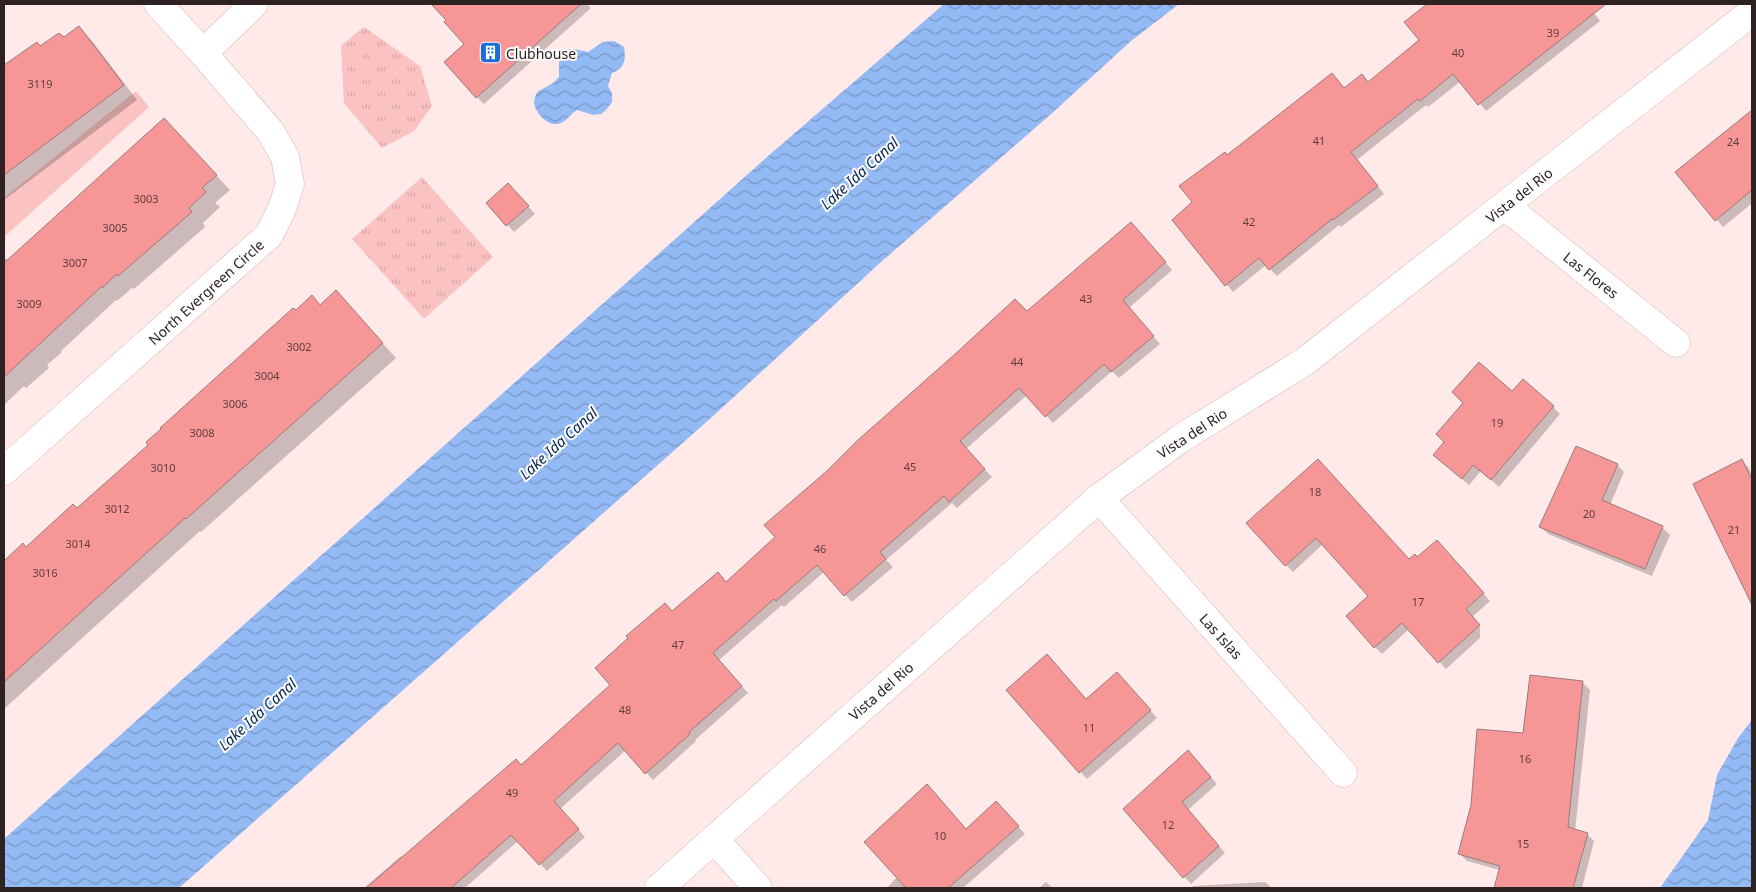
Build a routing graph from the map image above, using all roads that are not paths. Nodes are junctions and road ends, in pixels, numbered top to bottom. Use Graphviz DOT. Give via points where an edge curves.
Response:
graph roads {
  1 [pos="158,4"];
  2 [pos="254,4"];
  3 [pos="1752,12"];
  4 [pos="203,53"];
  5 [pos="1505,206"];
  6 [pos="1676,343"];
  7 [pos="4,471"];
  8 [pos="1098,498"];
  9 [pos="1343,773"];
  10 [pos="714,838"];
  11 [pos="659,888"];
  12 [pos="758,888"];
  1 -- 4 [label="street, North Evergreen Circle"];
  2 -- 4 [label="street"];
  3 -- 5 [label="street, Vista del Rio"];
  4 -- 7 [label="street, North Evergreen Circle" via="270,131 285,157 290,184 282,209 269,235"];
  5 -- 6 [label="street, Las Flores"];
  5 -- 8 [label="street, Vista del Rio" via="1304,362 1180,439"];
  8 -- 9 [label="street, Las Islas"];
  8 -- 10 [label="street, Vista del Rio"];
  10 -- 11 [label="street, Vista del Rio"];
  10 -- 12 [label="street"];
}
